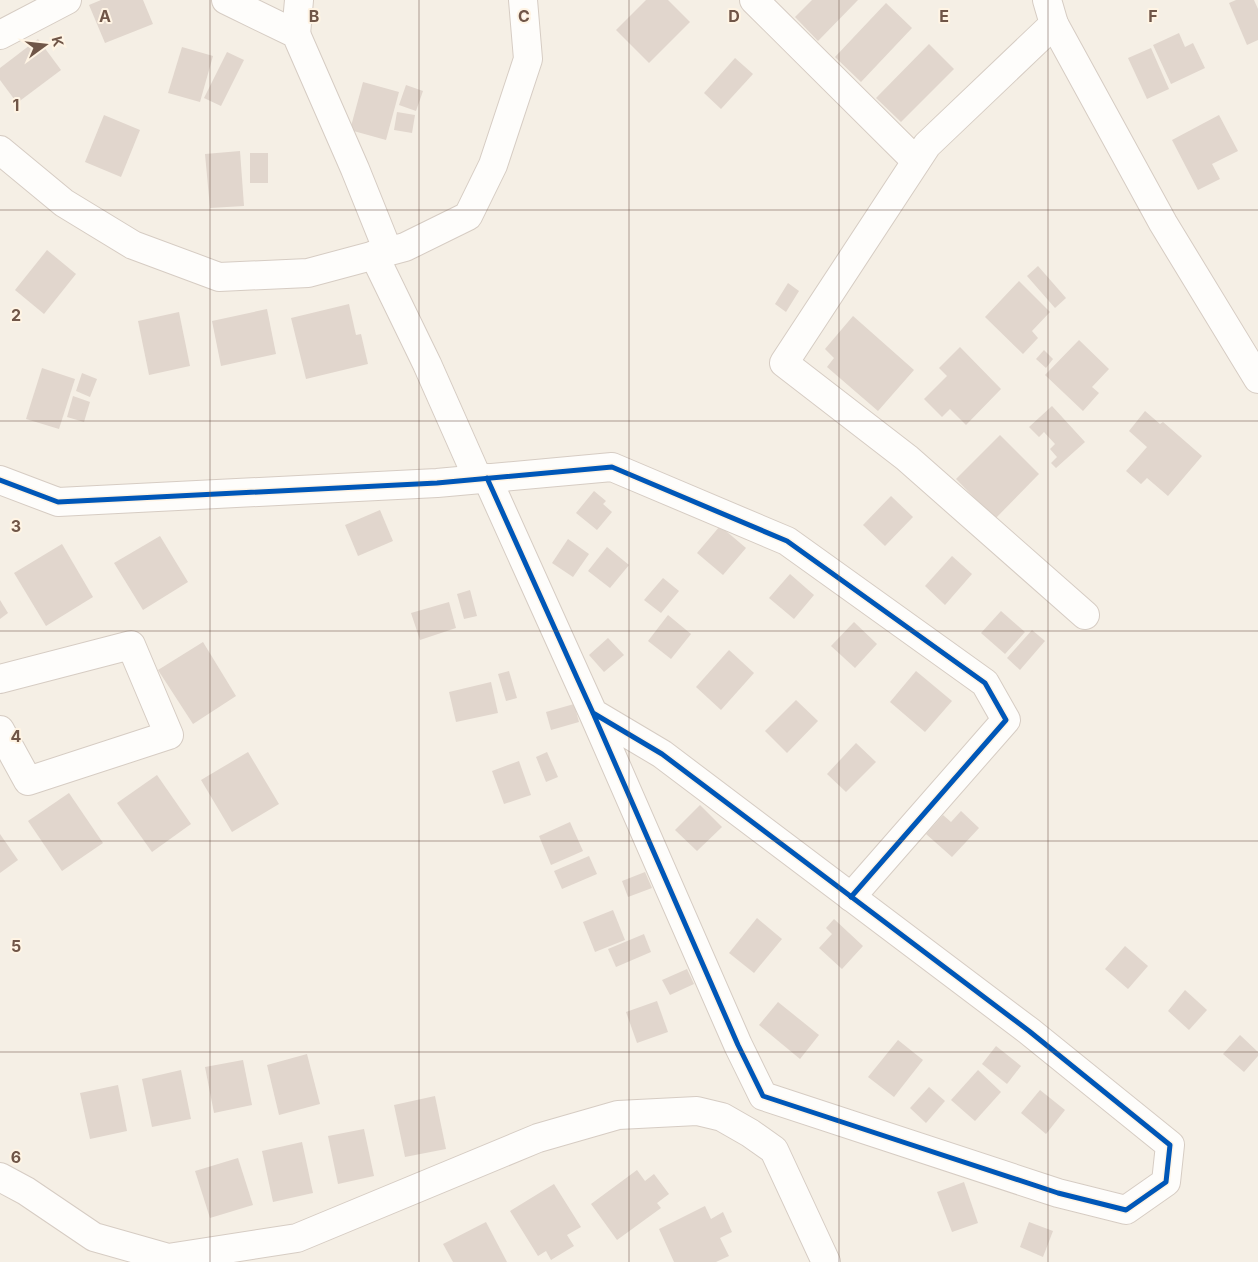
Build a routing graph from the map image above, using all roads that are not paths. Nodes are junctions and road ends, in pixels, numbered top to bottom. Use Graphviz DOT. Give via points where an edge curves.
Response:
graph roads {
  1 [pos="67,0"];
  2 [pos="226,0"];
  3 [pos="298,0"];
  4 [pos="523,0"];
  5 [pos="754,0"];
  6 [pos="1050,12"];
  7 [pos="296,34"];
  8 [pos="0,35"];
  9 [pos="0,150"];
  10 [pos="916,161"];
  11 [pos="381,253"];
  12 [pos="1258,379"];
  13 [pos="483,479"];
  14 [pos="0,480"];
  15 [pos="1085,615"];
  16 [pos="0,679"];
  17 [pos="593,714"];
  18 [pos="0,730"];
  19 [pos="851,896"];
  20 [pos="0,1177"];
  21 [pos="826,1262"];
  1 -- 8 [label="street"];
  2 -- 7 [label="street"];
  3 -- 7 [label="street"];
  4 -- 11 [label="street" via="528,59 494,166 468,216 405,247"];
  5 -- 10 [label="street"];
  6 -- 10 [label="street" via="927,145"];
  6 -- 12 [label="street" via="1163,223"];
  7 -- 11 [label="street" via="354,169"];
  9 -- 11 [label="street" via="64,203 134,245 219,277 308,273"];
  10 -- 15 [label="street" via="784,363 907,458"];
  11 -- 13 [label="street" via="427,364"];
  13 -- 14 [label="street" via="58,502"];
  13 -- 17 [label="street"];
  13 -- 19 [label="street" via="612,467 787,541 985,683 1006,720"];
  16 -- 18 [label="street" via="131,645 169,735 28,781"];
  17 -- 19 [label="street" via="662,754"];
  17 -- 19 [label="street" via="763,1096 1058,1193 1126,1210 1166,1182 1170,1145"];
  20 -- 21 [label="street" via="94,1237 168,1258 297,1238 538,1138 618,1115 697,1110 722,1117 774,1150"];
}
